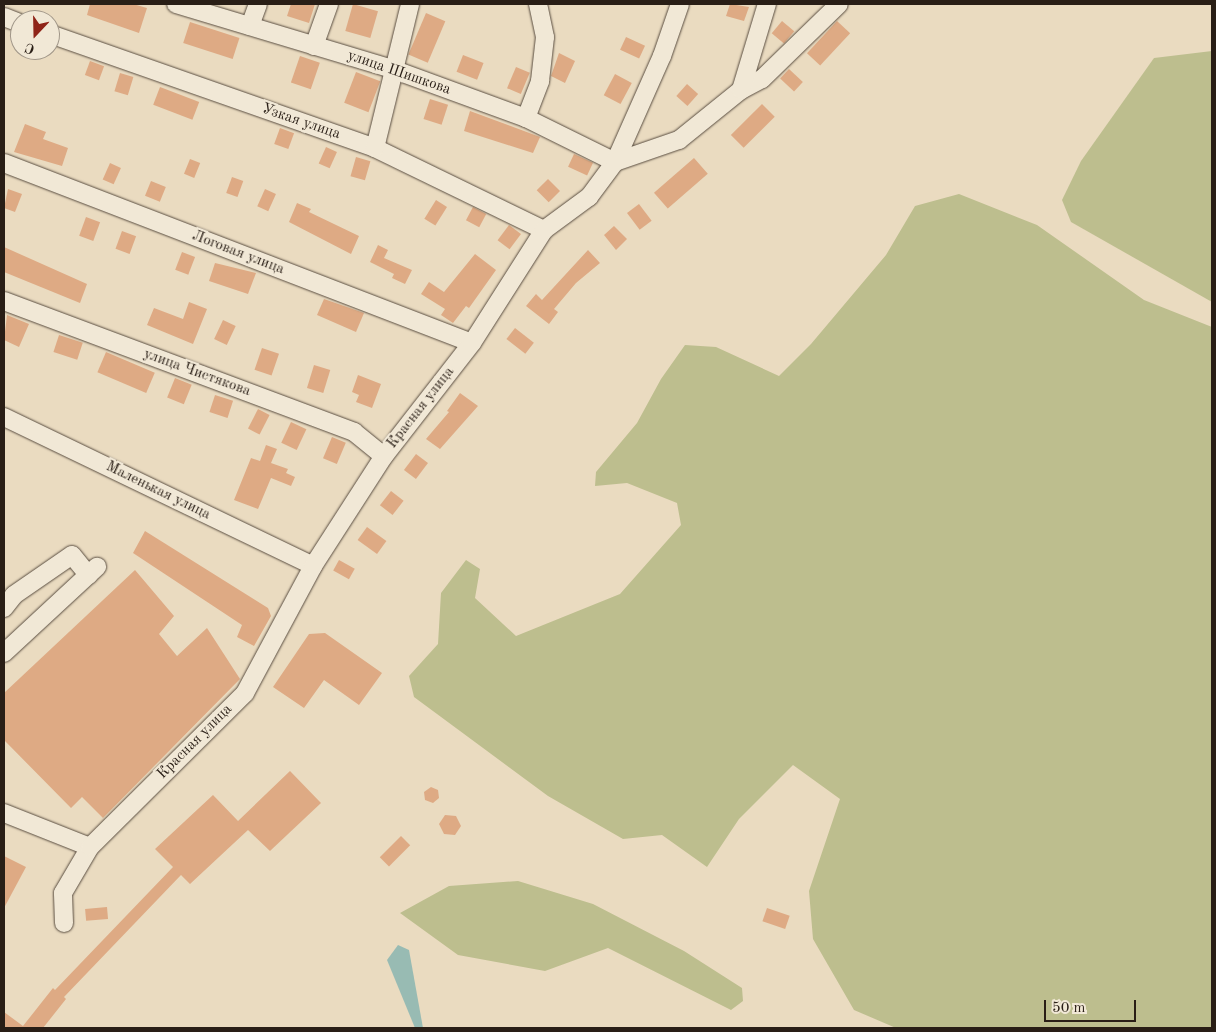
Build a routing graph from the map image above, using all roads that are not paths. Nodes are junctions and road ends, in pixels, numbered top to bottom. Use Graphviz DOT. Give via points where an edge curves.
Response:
graph roads {
  1 [pos="176,4"];
  2 [pos="258,4"];
  3 [pos="329,4"];
  4 [pos="410,4"];
  5 [pos="538,4"];
  6 [pos="680,4"];
  7 [pos="767,4"];
  8 [pos="839,4"];
  9 [pos="250,26"];
  10 [pos="60,38"];
  11 [pos="314,46"];
  12 [pos="392,69"];
  13 [pos="741,90"];
  14 [pos="526,118"];
  15 [pos="375,148"];
  16 [pos="615,162"];
  17 [pos="4,163"];
  18 [pos="544,230"];
  19 [pos="4,301"];
  20 [pos="472,343"];
  21 [pos="4,417"];
  22 [pos="384,456"];
  23 [pos="313,566"];
  24 [pos="4,608"];
  25 [pos="4,652"];
  26 [pos="4,813"];
  27 [pos="90,847"];
  28 [pos="64,923"];
  1 -- 9 [label="street, улица Шишкова"];
  2 -- 9 [label="street"];
  3 -- 11 [label="street"];
  4 -- 12 [label="street"];
  5 -- 14 [label="street" via="545,37 540,81"];
  6 -- 16 [label="street, Красная улица" via="662,56"];
  7 -- 13 [label="street"];
  8 -- 13 [label="street" via="762,79"];
  9 -- 11 [label="street, улица Шишкова"];
  10 -- 15 [label="street, Узкая улица"];
  11 -- 12 [label="street, улица Шишкова"];
  12 -- 14 [label="street, улица Шишкова"];
  12 -- 15 [label="street"];
  13 -- 16 [label="street" via="679,140"];
  14 -- 16 [label="street, улица Шишкова"];
  15 -- 18 [label="street, Узкая улица"];
  16 -- 18 [label="street, Красная улица" via="588,197"];
  17 -- 20 [label="street, Логовая улица"];
  18 -- 20 [label="street, Красная улица"];
  19 -- 22 [label="street, улица Чистякова" via="354,432"];
  20 -- 22 [label="street, Красная улица"];
  21 -- 23 [label="street, Маленькая улица"];
  22 -- 23 [label="street, Красная улица"];
  23 -- 27 [label="street, Красная улица" via="245,693"];
  24 -- 25 [label="street" via="14,595 72,555 93,571"];
  26 -- 27 [label="street"];
  27 -- 28 [label="street, Красная улица" via="63,893"];
}
